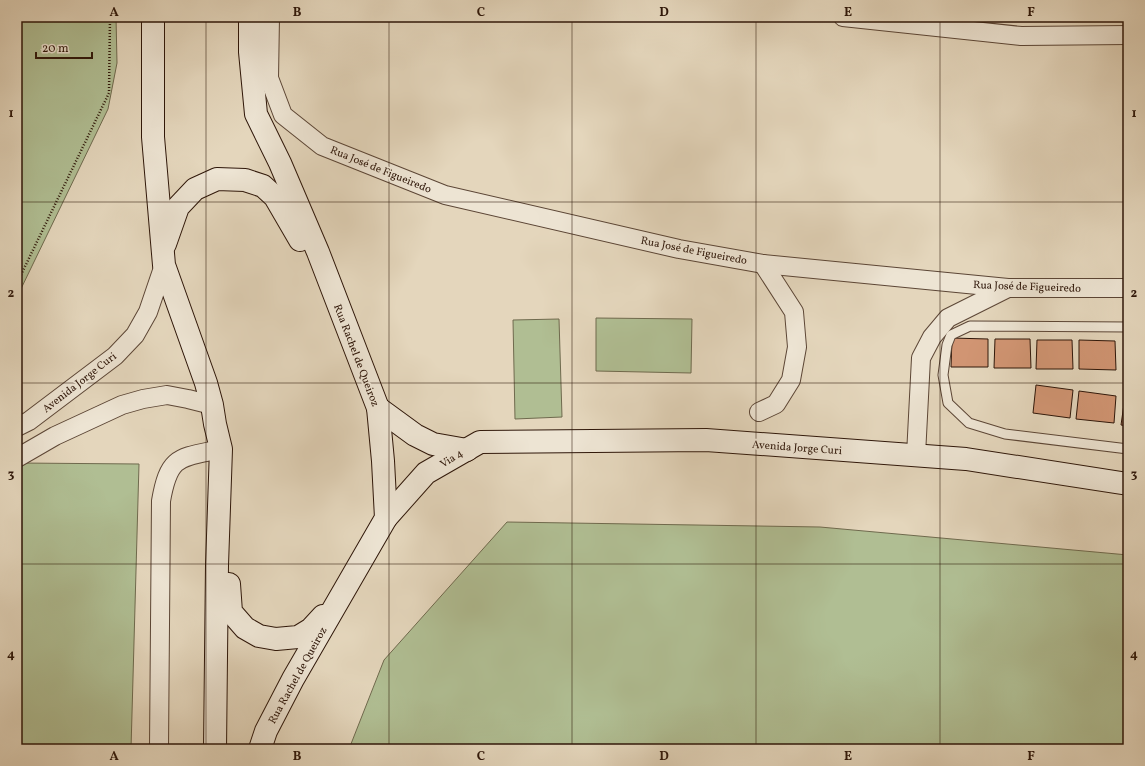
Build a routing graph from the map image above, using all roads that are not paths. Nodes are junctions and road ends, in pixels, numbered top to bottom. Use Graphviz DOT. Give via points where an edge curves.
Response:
graph roads {
  1 [pos="153,17"];
  2 [pos="250,17"];
  3 [pos="270,17"];
  4 [pos="842,17"];
  5 [pos="1128,35"];
  6 [pos="318,252"];
  7 [pos="164,258"];
  8 [pos="763,264"];
  9 [pos="1008,288"];
  10 [pos="1128,288"];
  11 [pos="1128,327"];
  12 [pos="212,404"];
  13 [pos="378,408"];
  14 [pos="758,412"];
  15 [pos="17,427"];
  16 [pos="221,449"];
  17 [pos="1128,449"];
  18 [pos="467,450"];
  19 [pos="916,455"];
  20 [pos="17,458"];
  21 [pos="1128,484"];
  22 [pos="386,518"];
  23 [pos="218,565"];
  24 [pos="337,603"];
  25 [pos="159,749"];
  26 [pos="215,749"];
  27 [pos="260,749"];
  1 -- 7 [label="street" via="153,137"];
  2 -- 6 [label="street, Rua Rachel de Queiroz" via="250,52 256,114"];
  3 -- 8 [label="street, Rua José de Figueiredo" via="269,78 283,115 322,146 445,195 679,249"];
  4 -- 5 [label="street" via="1021,36"];
  6 -- 7 [label="street" via="301,241 275,197 263,186 244,180 217,179 195,189 178,207"];
  6 -- 13 [label="street, Rua Rachel de Queiroz"];
  7 -- 12 [label="street"];
  7 -- 15 [label="street, Avenida Jorge Curi" via="148,312 135,335 114,356 29,421"];
  8 -- 9 [label="street, Rua José de Figueiredo"];
  8 -- 14 [label="street" via="794,312 797,347 790,380 776,404"];
  9 -- 10 [label="street, Rua José de Figueiredo"];
  9 -- 19 [label="street" via="948,318 932,337 921,358"];
  11 -- 17 [label="lane" via="970,326 951,335 947,345 944,375 948,403 969,423 1005,434"];
  12 -- 16 [label="street"];
  12 -- 20 [label="street" via="167,396 143,399 122,405 55,436"];
  13 -- 18 [label="street, Via 4" via="414,435 433,444"];
  13 -- 22 [label="street, Rua Rachel de Queiroz"];
  16 -- 23 [label="street"];
  16 -- 25 [label="street" via="177,460 168,472 163,486"];
  18 -- 19 [label="street, Avenida Jorge Curi" via="480,442 706,440"];
  18 -- 22 [label="street, Via 4" via="426,473"];
  19 -- 21 [label="street, Avenida Jorge Curi" via="966,459"];
  22 -- 24 [label="street, Rua Rachel de Queiroz"];
  23 -- 24 [label="street" via="228,578 231,612 245,628 259,636 276,639 298,637 311,629"];
  23 -- 26 [label="street"];
  24 -- 27 [label="street, Rua Rachel de Queiroz" via="293,679 266,731"];
}
